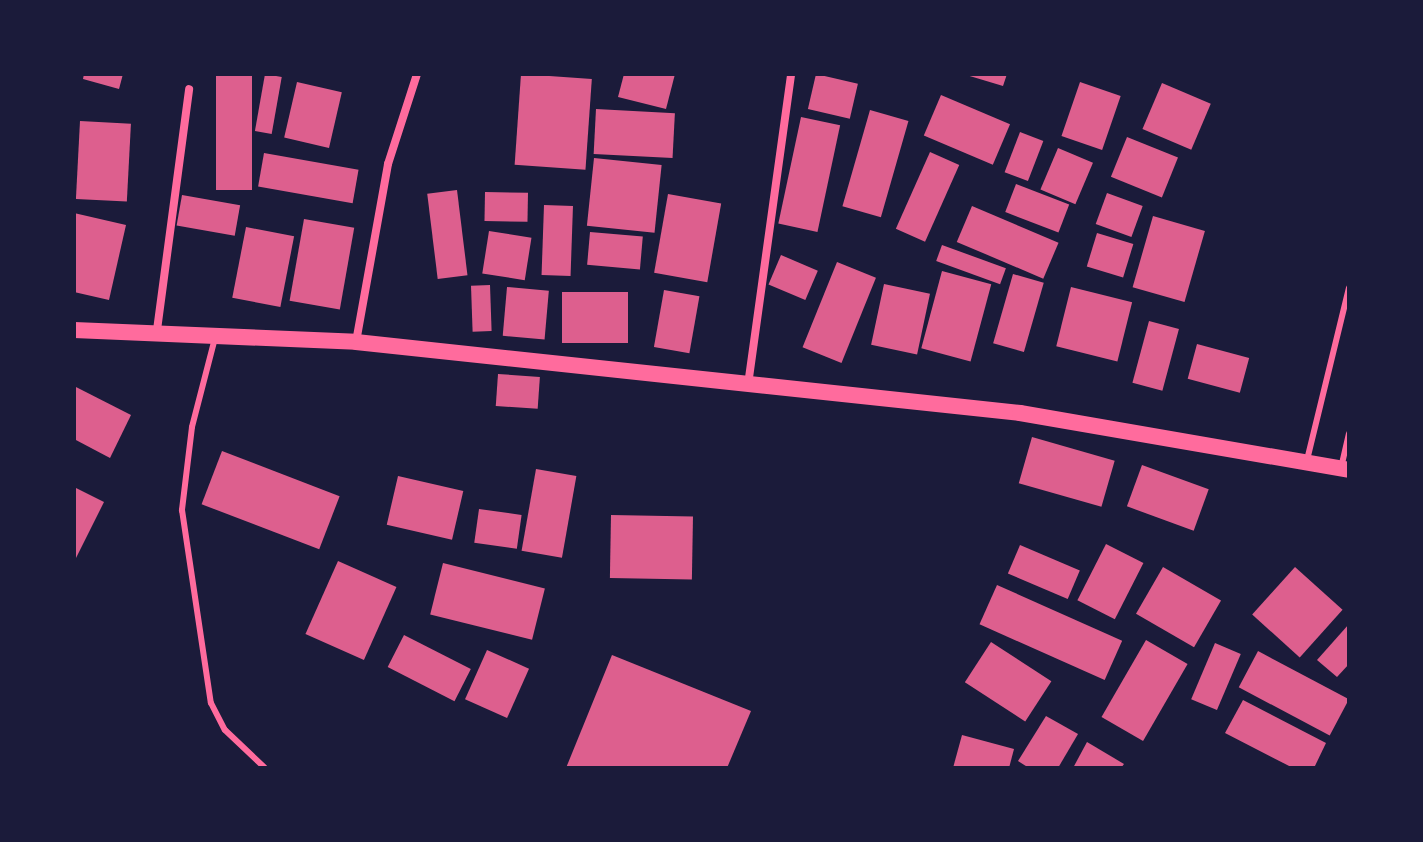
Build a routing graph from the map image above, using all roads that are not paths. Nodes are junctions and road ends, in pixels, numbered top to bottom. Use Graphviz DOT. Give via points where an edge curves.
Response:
graph roads {
  1 [pos="417,74"];
  2 [pos="791,74"];
  3 [pos="189,89"];
  4 [pos="1349,288"];
  5 [pos="74,330"];
  6 [pos="157,330"];
  7 [pos="216,332"];
  8 [pos="356,342"];
  9 [pos="748,385"];
  10 [pos="1349,434"];
  11 [pos="1306,464"];
  12 [pos="1345,469"];
  13 [pos="265,768"];
  1 -- 8 [label="street" via="388,164"];
  2 -- 9 [label="street"];
  3 -- 6 [label="street"];
  4 -- 11 [label="lane"];
  5 -- 6 [label="main road"];
  6 -- 7 [label="main road"];
  7 -- 8 [label="main road"];
  7 -- 13 [label="lane" via="192,427 182,510 211,703 225,730"];
  8 -- 9 [label="main road"];
  9 -- 11 [label="main road" via="1020,413"];
  10 -- 12 [label="lane"];
  11 -- 12 [label="main road"];
}
